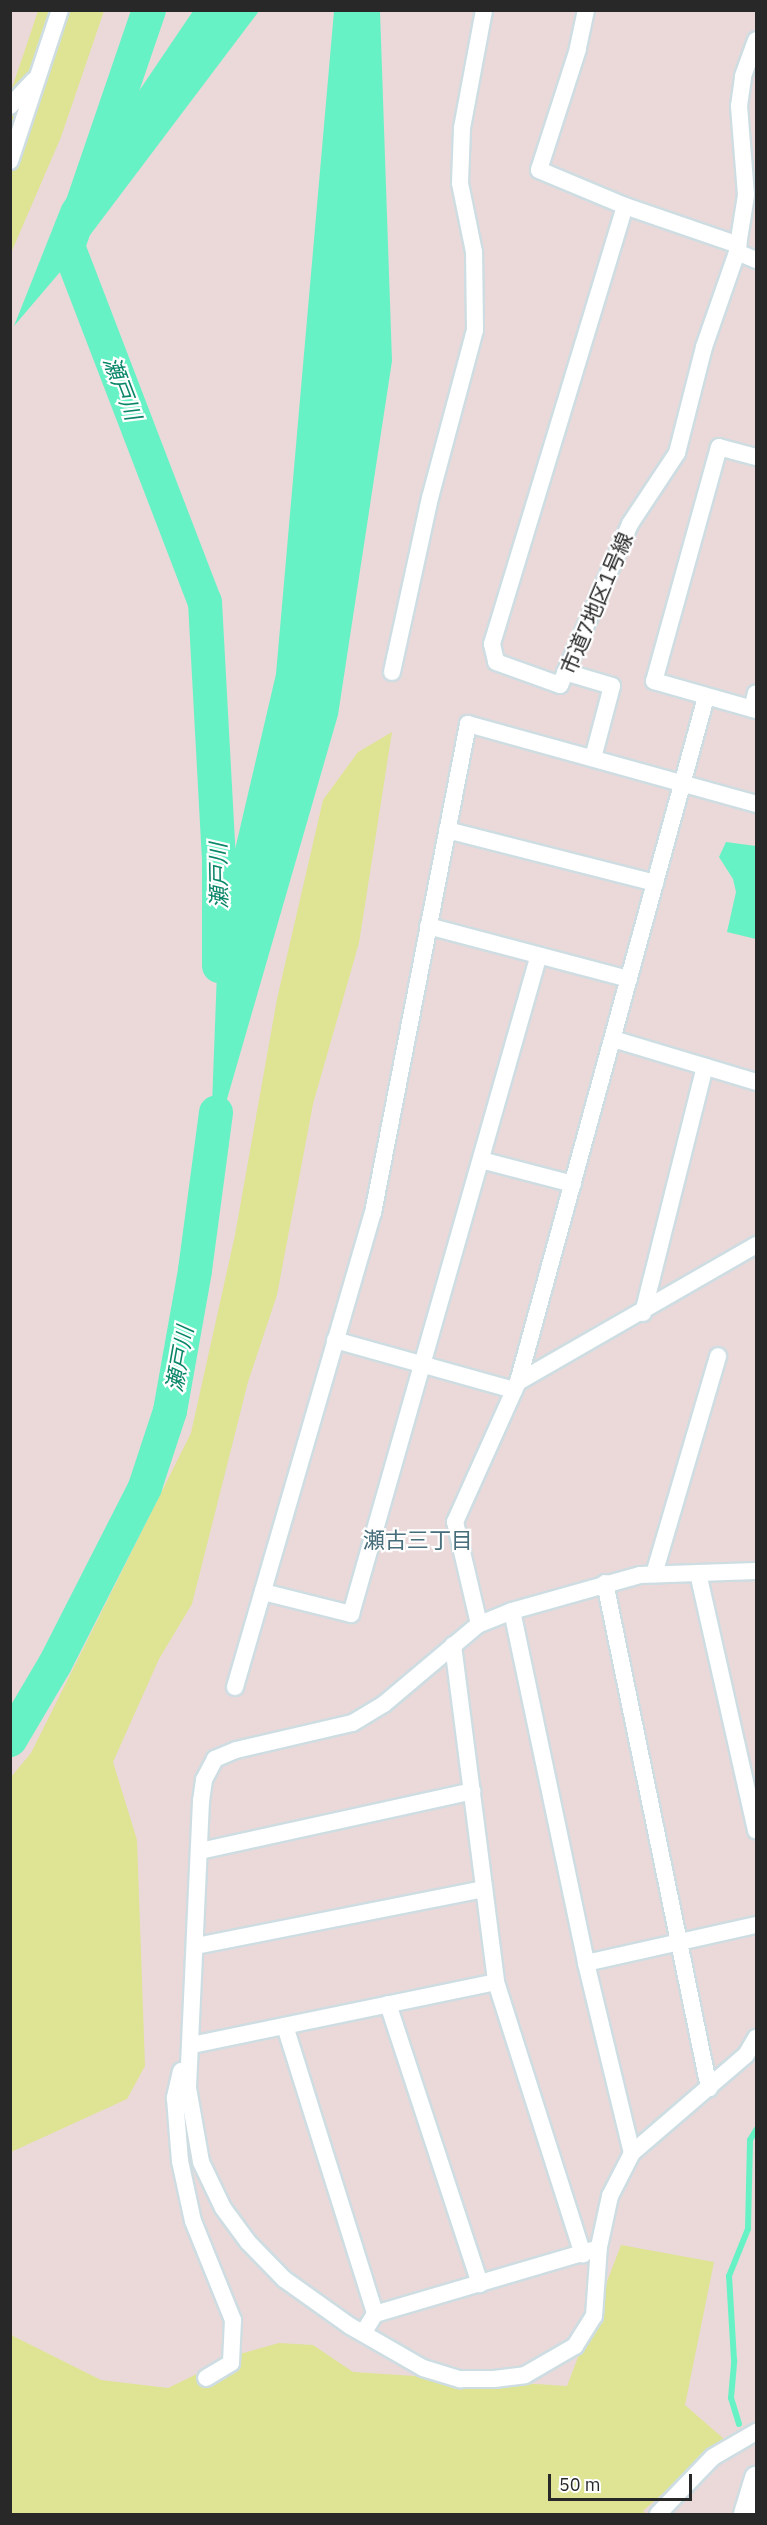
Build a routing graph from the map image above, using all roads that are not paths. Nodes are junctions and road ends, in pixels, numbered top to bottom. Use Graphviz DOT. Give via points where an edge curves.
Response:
graph roads {
  1 [pos="60,10"];
  2 [pos="484,10"];
  3 [pos="586,10"];
  4 [pos="756,40"];
  5 [pos="40,73"];
  6 [pos="10,106"];
  7 [pos="749,152"];
  8 [pos="10,161"];
  9 [pos="625,206"];
  10 [pos="737,248"];
  11 [pos="756,260"];
  12 [pos="756,458"];
  13 [pos="392,672"];
  14 [pos="566,672"];
  15 [pos="706,697"];
  16 [pos="755,704"];
  17 [pos="593,758"];
  18 [pos="683,783"];
  19 [pos="756,804"];
  20 [pos="447,830"];
  21 [pos="655,883"];
  22 [pos="428,926"];
  23 [pos="538,958"];
  24 [pos="629,979"];
  25 [pos="613,1039"];
  26 [pos="705,1067"];
  27 [pos="756,1082"];
  28 [pos="481,1160"];
  29 [pos="573,1184"];
  30 [pos="756,1245"];
  31 [pos="643,1312"];
  32 [pos="335,1340"];
  33 [pos="718,1356"];
  34 [pos="424,1365"];
  35 [pos="516,1386"];
  36 [pos="756,1571"];
  37 [pos="698,1573"];
  38 [pos="654,1574"];
  39 [pos="605,1583"];
  40 [pos="263,1592"];
  41 [pos="512,1611"];
  42 [pos="479,1624"];
  43 [pos="453,1646"];
  44 [pos="235,1688"];
  45 [pos="471,1791"];
  46 [pos="756,1831"];
  47 [pos="200,1851"];
  48 [pos="484,1889"];
  49 [pos="756,1925"];
  50 [pos="681,1942"];
  51 [pos="196,1946"];
  52 [pos="586,1963"];
  53 [pos="496,1982"];
  54 [pos="388,2004"];
  55 [pos="285,2026"];
  56 [pos="756,2038"];
  57 [pos="192,2045"];
  58 [pos="709,2088"];
  59 [pos="632,2153"];
  60 [pos="599,2247"];
  61 [pos="583,2254"];
  62 [pos="480,2284"];
  63 [pos="375,2314"];
  64 [pos="363,2333"];
  65 [pos="206,2378"];
  66 [pos="756,2432"];
  67 [pos="756,2478"];
  68 [pos="658,2514"];
  69 [pos="745,2514"];
  1 -- 5 [label="street"];
  2 -- 13 [label="street" via="462,128 460,183 474,252 475,330 430,498"];
  3 -- 9 [label="street" via="578,49 539,170"];
  4 -- 7 [label="street, 市道7地区1号線" via="743,76 739,106"];
  5 -- 6 [label="street"];
  5 -- 8 [label="street"];
  7 -- 10 [label="street, 市道7地区1号線"];
  9 -- 10 [label="street"];
  9 -- 14 [label="street, 市道7地区1号線" via="492,644 496,662 560,684"];
  10 -- 11 [label="street"];
  10 -- 14 [label="street, 市道7地区1号線" via="704,347 677,453 630,524"];
  12 -- 15 [label="street" via="719,447 654,681"];
  14 -- 17 [label="street" via="612,686"];
  15 -- 16 [label="street"];
  15 -- 18 [label="street"];
  17 -- 18 [label="street"];
  17 -- 20 [label="street" via="468,724"];
  18 -- 19 [label="street"];
  18 -- 21 [label="street"];
  20 -- 21 [label="street"];
  20 -- 22 [label="street"];
  21 -- 24 [label="street"];
  22 -- 23 [label="street"];
  22 -- 32 [label="street" via="373,1213"];
  23 -- 24 [label="street"];
  23 -- 28 [label="street"];
  24 -- 25 [label="street"];
  25 -- 26 [label="street"];
  25 -- 29 [label="street"];
  26 -- 27 [label="street"];
  26 -- 31 [label="street"];
  28 -- 29 [label="street"];
  28 -- 34 [label="street"];
  29 -- 35 [label="street"];
  30 -- 31 [label="street"];
  31 -- 35 [label="street"];
  32 -- 34 [label="street"];
  32 -- 40 [label="street"];
  33 -- 38 [label="street"];
  34 -- 35 [label="street"];
  34 -- 40 [label="street" via="351,1614"];
  35 -- 42 [label="street" via="455,1522"];
  36 -- 37 [label="street"];
  37 -- 38 [label="street"];
  37 -- 46 [label="street"];
  38 -- 39 [label="street"];
  39 -- 41 [label="street"];
  39 -- 50 [label="street"];
  40 -- 44 [label="street"];
  41 -- 42 [label="street"];
  41 -- 52 [label="street"];
  42 -- 43 [label="street"];
  43 -- 45 [label="street"];
  43 -- 47 [label="street" via="384,1704 352,1723 236,1750 216,1759 204,1780"];
  45 -- 47 [label="street"];
  45 -- 48 [label="street"];
  47 -- 51 [label="street"];
  48 -- 51 [label="street"];
  48 -- 53 [label="street"];
  49 -- 50 [label="street"];
  50 -- 52 [label="street"];
  50 -- 58 [label="street"];
  51 -- 57 [label="street"];
  52 -- 59 [label="street"];
  53 -- 54 [label="street"];
  53 -- 61 [label="street"];
  54 -- 55 [label="street"];
  54 -- 62 [label="street"];
  55 -- 57 [label="street"];
  55 -- 63 [label="street"];
  56 -- 58 [label="street" via="746,2055"];
  57 -- 64 [label="street" via="188,2088 192,2123 201,2162 223,2208 248,2242 284,2279"];
  57 -- 65 [label="street" via="181,2070 176,2098 180,2161 194,2221 233,2320 235,2344 231,2363"];
  58 -- 59 [label="street"];
  59 -- 60 [label="street" via="610,2196"];
  60 -- 61 [label="street"];
  60 -- 64 [label="street" via="594,2316 575,2346 525,2375 460,2379 423,2368"];
  61 -- 62 [label="street"];
  62 -- 63 [label="street"];
  63 -- 64 [label="street"];
  66 -- 68 [label="street" via="713,2457"];
  67 -- 69 [label="main road"];
}
